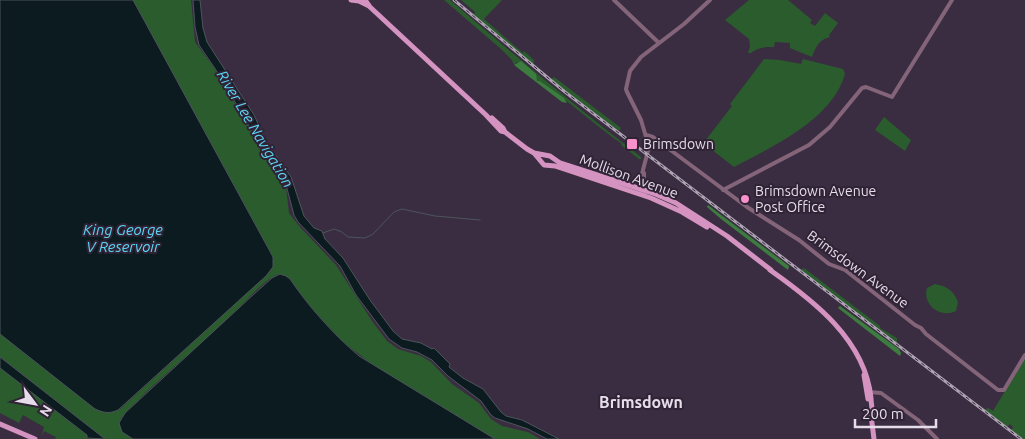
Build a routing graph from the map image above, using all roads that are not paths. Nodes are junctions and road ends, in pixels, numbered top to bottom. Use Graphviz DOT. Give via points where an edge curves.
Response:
graph roads {
  1 [pos="354,0"];
  2 [pos="365,0"];
  3 [pos="614,0"];
  4 [pos="710,0"];
  5 [pos="952,0"];
  6 [pos="370,7"];
  7 [pos="659,43"];
  8 [pos="646,135"];
  9 [pos="534,153"];
  10 [pos="544,156"];
  11 [pos="552,158"];
  12 [pos="541,162"];
  13 [pos="549,166"];
  14 [pos="643,170"];
  15 [pos="640,177"];
  16 [pos="644,182"];
  17 [pos="625,185"];
  18 [pos="723,190"];
  19 [pos="639,191"];
  20 [pos="652,196"];
  21 [pos="1025,355"];
  22 [pos="868,392"];
  23 [pos="0,424"];
  24 [pos="35,439"];
  25 [pos="874,439"];
  26 [pos="937,439"];
  1 -- 6 [label="main road, Mollison Avenue"];
  2 -- 6 [label="main road, Mollison Avenue"];
  3 -- 7 [label="street"];
  4 -- 7 [label="street"];
  5 -- 18 [label="street" via="894,96 891,98 863,87 830,127 809,145"];
  6 -- 9 [label="main road, Mollison Avenue" via="501,131"];
  7 -- 8 [label="street" via="635,63 626,89"];
  8 -- 14 [label="street" via="649,151"];
  8 -- 18 [label="street, Brimsdown Avenue"];
  9 -- 10 [label="main road, Mollison Avenue"];
  9 -- 12 [label="main road, Mollison Avenue"];
  10 -- 11 [label="main road, Mollison Avenue"];
  10 -- 12 [label="main road"];
  11 -- 13 [label="main road"];
  11 -- 17 [label="main road, Mollison Avenue"];
  12 -- 13 [label="main road, Mollison Avenue"];
  13 -- 19 [label="main road, Mollison Avenue"];
  14 -- 15 [label="street"];
  14 -- 16 [label="street"];
  15 -- 17 [label="street" via="635,185"];
  15 -- 19 [label="street"];
  16 -- 19 [label="street"];
  16 -- 20 [label="street"];
  17 -- 19 [label="main road, Mollison Avenue"];
  18 -- 21 [label="street, Brimsdown Avenue" via="832,266 846,270 998,390 1003,391"];
  19 -- 20 [label="main road, Mollison Avenue"];
  20 -- 22 [label="main road, Mollison Avenue" via="711,229 771,270 836,324 857,355 868,381"];
  22 -- 25 [label="main road, Mollison Avenue"];
  22 -- 26 [label="street" via="883,394"];
  23 -- 24 [label="main road"];
}
